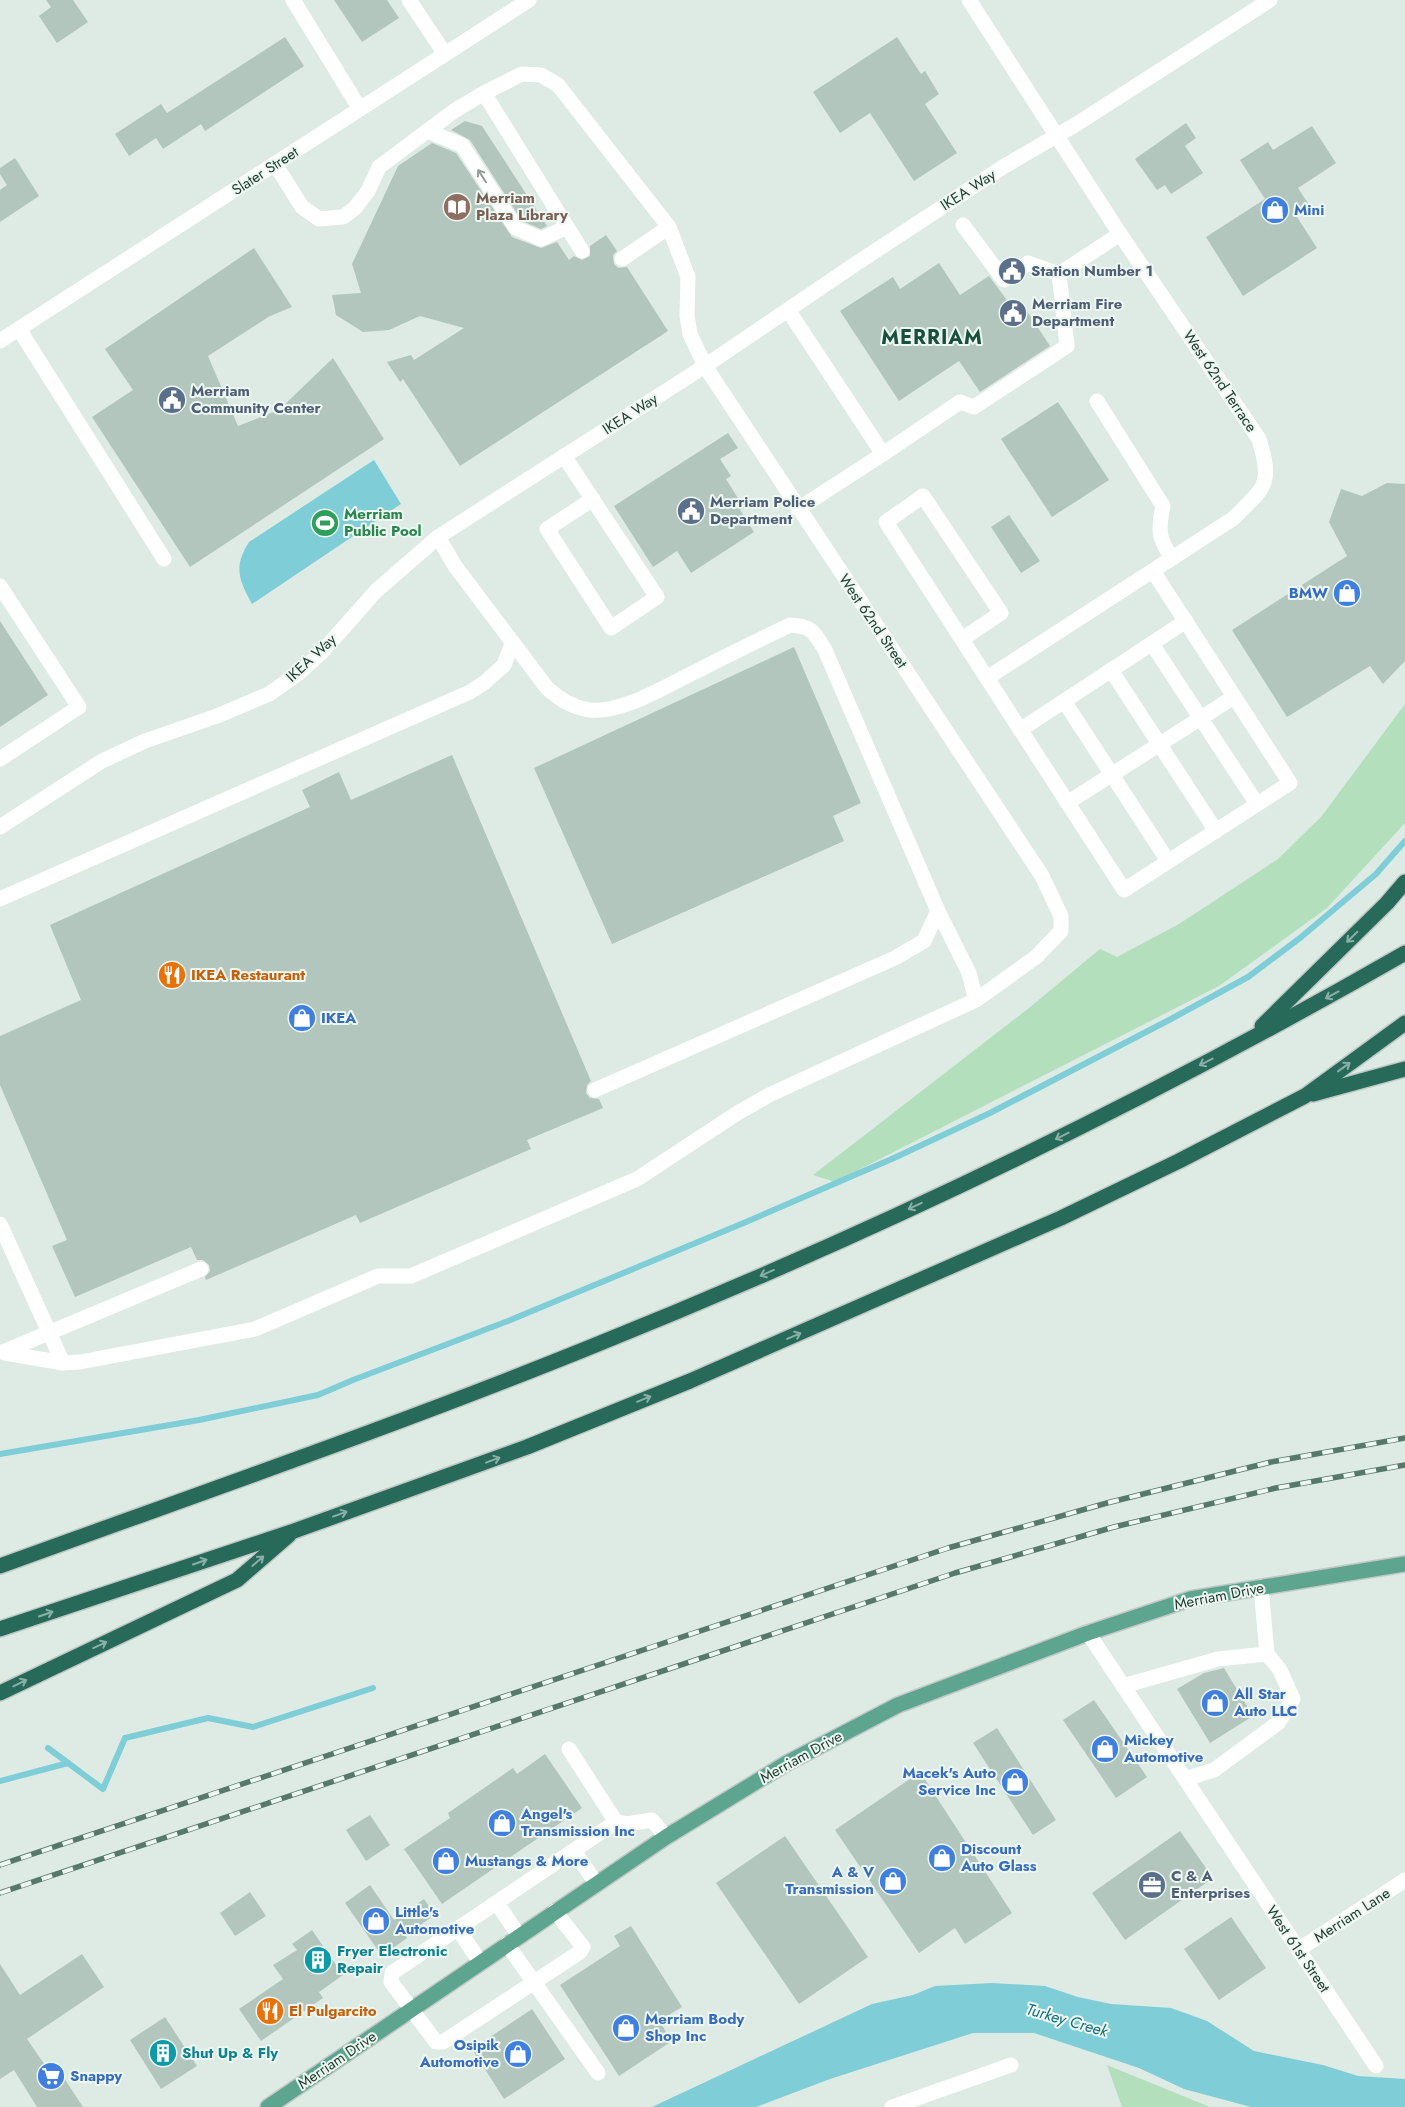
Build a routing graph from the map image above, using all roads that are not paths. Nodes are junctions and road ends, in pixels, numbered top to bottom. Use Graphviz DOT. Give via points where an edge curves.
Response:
graph roads {
  1 [pos="293,0"];
  2 [pos="409,0"];
  3 [pos="529,0"];
  4 [pos="969,0"];
  5 [pos="1270,0"];
  6 [pos="445,54"];
  7 [pos="484,93"];
  8 [pos="360,109"];
  9 [pos="428,131"];
  10 [pos="1057,135"];
  11 [pos="275,164"];
  12 [pos="963,224"];
  13 [pos="567,227"];
  14 [pos="669,227"];
  15 [pos="1120,234"];
  16 [pos="582,251"];
  17 [pos="622,259"];
  18 [pos="1059,274"];
  19 [pos="788,310"];
  20 [pos="19,329"];
  21 [pos="0,341"];
  22 [pos="705,366"];
  23 [pos="1097,401"];
  24 [pos="883,454"];
  25 [pos="564,456"];
  26 [pos="593,499"];
  27 [pos="798,509"];
  28 [pos="438,537"];
  29 [pos="1172,558"];
  30 [pos="164,559"];
  31 [pos="1153,571"];
  32 [pos="0,586"];
  33 [pos="1186,621"];
  34 [pos="962,639"];
  35 [pos="512,644"];
  36 [pos="1152,644"];
  37 [pos="1111,670"];
  38 [pos="987,678"];
  39 [pos="1234,697"];
  40 [pos="1064,701"];
  41 [pos="1200,718"];
  42 [pos="1020,730"];
  43 [pos="1159,745"];
  44 [pos="0,759"];
  45 [pos="1112,775"];
  46 [pos="1067,803"];
  47 [pos="1257,804"];
  48 [pos="0,827"];
  49 [pos="1216,831"];
  50 [pos="1168,861"];
  51 [pos="1405,882"];
  52 [pos="0,899"];
  53 [pos="938,911"];
  54 [pos="1405,953"];
  55 [pos="976,1000"];
  56 [pos="1405,1023"];
  57 [pos="1250,1039"];
  58 [pos="1405,1069"];
  59 [pos="595,1090"];
  60 [pos="1305,1096"];
  61 [pos="0,1224"];
  62 [pos="201,1268"];
  63 [pos="50,1334"];
  64 [pos="2,1352"];
  65 [pos="63,1363"];
  66 [pos="294,1531"];
  67 [pos="1405,1564"];
  68 [pos="0,1566"];
  69 [pos="1261,1588"];
  70 [pos="0,1629"];
  71 [pos="1088,1633"];
  72 [pos="1267,1654"];
  73 [pos="1123,1686"];
  74 [pos="0,1693"];
  75 [pos="569,1749"];
  76 [pos="1185,1779"];
  77 [pos="616,1822"];
  78 [pos="666,1837"];
  79 [pos="574,1852"];
  80 [pos="1405,1880"];
  81 [pos="596,1884"];
  82 [pos="497,1903"];
  83 [pos="555,1912"];
  84 [pos="458,1929"];
  85 [pos="513,1940"];
  86 [pos="1298,1950"];
  87 [pos="480,1962"];
  88 [pos="534,1982"];
  89 [pos="412,2009"];
  90 [pos="1011,2065"];
  91 [pos="1376,2066"];
  92 [pos="598,2073"];
  93 [pos="268,2107"];
  94 [pos="892,2107"];
  1 -- 8 [label="street"];
  2 -- 6 [label="street"];
  3 -- 6 [label="street, Slater Street"];
  4 -- 10 [label="street, West 62nd Terrace"];
  5 -- 10 [label="street, IKEA Way"];
  6 -- 8 [label="street, Slater Street"];
  7 -- 9 [label="street, West 62nd Street"];
  7 -- 13 [label="street"];
  7 -- 14 [label="street, West 62nd Street" via="522,74 541,75 558,85"];
  8 -- 11 [label="street, Slater Street"];
  9 -- 11 [label="street, West 62nd Street" via="379,167 368,191 343,217 319,219 302,207"];
  13 -- 9 [label="street, one-way" via="541,239 516,228 462,145"];
  10 -- 15 [label="street, West 62nd Terrace"];
  10 -- 19 [label="street, IKEA Way" via="903,232"];
  11 -- 20 [label="street, Slater Street"];
  12 -- 18 [label="street" via="1004,280 1028,263"];
  13 -- 16 [label="street"];
  14 -- 17 [label="street"];
  14 -- 22 [label="street, West 62nd Street" via="688,277 690,334"];
  15 -- 18 [label="street"];
  15 -- 29 [label="street, West 62nd Terrace" via="1260,439 1267,465 1264,487 1234,518"];
  18 -- 24 [label="street" via="1067,346 974,407 960,402"];
  19 -- 22 [label="street, IKEA Way"];
  19 -- 24 [label="street"];
  20 -- 21 [label="street, Slater Street"];
  20 -- 30 [label="street"];
  22 -- 25 [label="street, IKEA Way"];
  22 -- 27 [label="street, West 62nd Street"];
  23 -- 29 [label="street" via="1162,506 1161,543"];
  24 -- 27 [label="street"];
  25 -- 26 [label="street"];
  25 -- 28 [label="street, IKEA Way"];
  26 -- 26 [label="street" via="657,597 612,628 546,530"];
  27 -- 55 [label="street, West 62nd Street" via="1042,876 1062,916 1061,931 1036,957"];
  28 -- 35 [label="street" via="455,566"];
  28 -- 48 [label="street, IKEA Way" via="376,591 322,652 269,694 145,741 102,761"];
  29 -- 31 [label="street, West 62nd Terrace"];
  31 -- 33 [label="street"];
  31 -- 38 [label="street, West 62nd Terrace"];
  32 -- 44 [label="street" via="79,706"];
  33 -- 36 [label="street"];
  33 -- 39 [label="street"];
  34 -- 34 [label="street" via="1000,614 923,496 886,522"];
  34 -- 38 [label="street"];
  35 -- 52 [label="street" via="504,665 470,692"];
  35 -- 53 [label="street" via="557,697 590,710 606,709 641,698 790,625 802,625 814,632 825,650"];
  36 -- 37 [label="street"];
  36 -- 41 [label="street"];
  37 -- 40 [label="street"];
  37 -- 43 [label="street"];
  38 -- 42 [label="street"];
  39 -- 41 [label="street"];
  39 -- 47 [label="street" via="1290,783"];
  40 -- 42 [label="street"];
  40 -- 45 [label="street"];
  41 -- 43 [label="street"];
  41 -- 47 [label="street"];
  42 -- 46 [label="street"];
  43 -- 45 [label="street"];
  43 -- 49 [label="street"];
  45 -- 46 [label="street"];
  45 -- 50 [label="street"];
  46 -- 50 [label="street" via="1124,890"];
  47 -- 49 [label="street"];
  49 -- 50 [label="street"];
  51 -- 57 [label="highway, one-way"];
  53 -- 55 [label="street" via="969,972"];
  53 -- 59 [label="street" via="924,941 895,958"];
  54 -- 57 [label="highway, one-way"];
  55 -- 65 [label="street, West 62nd Street" via="769,1095 637,1179 411,1276 378,1276 255,1329"];
  60 -- 56 [label="highway, one-way"];
  57 -- 68 [label="highway, one-way" via="1008,1163 750,1281 445,1405"];
  58 -- 60 [label="highway"];
  66 -- 60 [label="highway, one-way" via="527,1448 726,1365 1061,1218"];
  61 -- 63 [label="street"];
  62 -- 63 [label="street"];
  63 -- 64 [label="street"];
  63 -- 65 [label="street"];
  64 -- 65 [label="street, West 62nd Street"];
  70 -- 66 [label="highway, one-way"];
  74 -- 66 [label="highway, one-way" via="237,1580"];
  67 -- 69 [label="main road, Merriam Drive"];
  69 -- 71 [label="main road, Merriam Drive" via="1190,1599"];
  69 -- 72 [label="street"];
  71 -- 73 [label="street, West 61st Street"];
  71 -- 78 [label="main road, Merriam Drive" via="898,1705 787,1763"];
  72 -- 73 [label="street" via="1218,1659"];
  72 -- 76 [label="street" via="1280,1670 1293,1699 1278,1722 1214,1770"];
  73 -- 76 [label="street, West 61st Street"];
  75 -- 77 [label="street"];
  76 -- 86 [label="street, West 61st Street"];
  77 -- 78 [label="street" via="627,1824 652,1820"];
  77 -- 79 [label="street"];
  78 -- 81 [label="main road, Merriam Drive"];
  79 -- 81 [label="street"];
  79 -- 82 [label="street"];
  80 -- 86 [label="street, Merriam Lane"];
  81 -- 83 [label="main road, Merriam Drive"];
  82 -- 84 [label="street"];
  82 -- 85 [label="street"];
  83 -- 85 [label="main road, Merriam Drive"];
  83 -- 88 [label="street" via="583,1948"];
  84 -- 87 [label="street"];
  84 -- 89 [label="street" via="392,1973 391,1982"];
  85 -- 87 [label="main road, Merriam Drive"];
  85 -- 88 [label="street"];
  86 -- 91 [label="street, West 61st Street"];
  87 -- 89 [label="main road, Merriam Drive"];
  88 -- 89 [label="street" via="443,2042 436,2042"];
  88 -- 92 [label="street"];
  89 -- 93 [label="main road, Merriam Drive"];
  90 -- 94 [label="street"];
}
